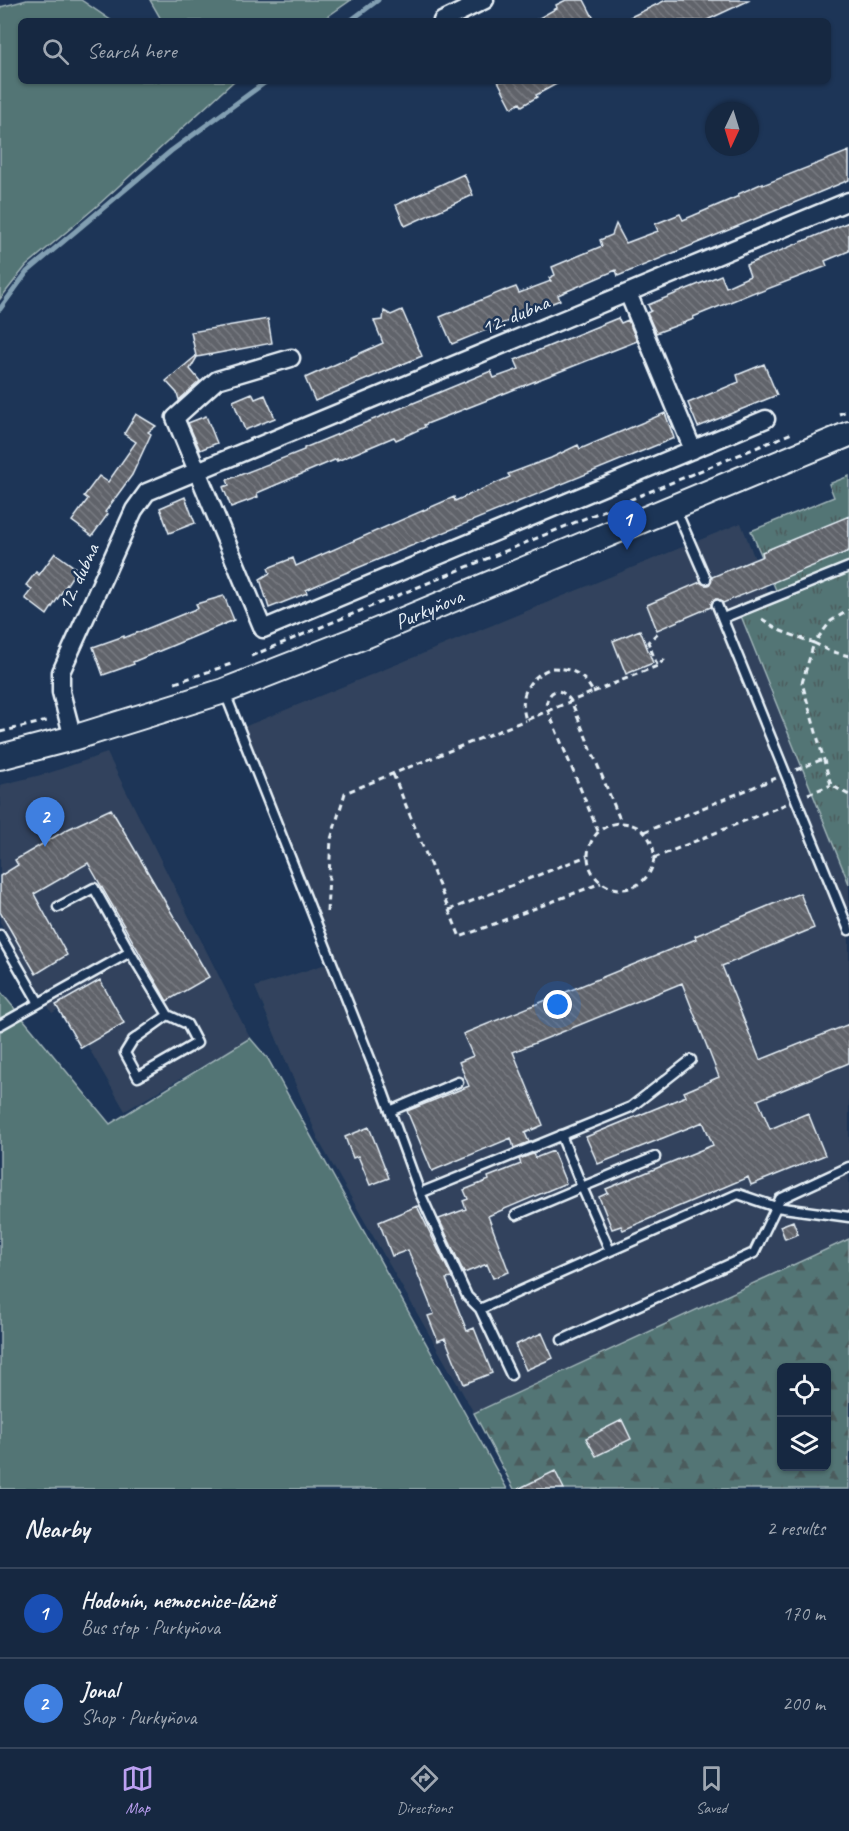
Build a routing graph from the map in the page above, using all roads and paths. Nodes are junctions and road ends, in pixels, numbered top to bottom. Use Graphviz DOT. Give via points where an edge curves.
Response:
graph roads {
  1 [pos="486,0"];
  2 [pos="448,18"];
  3 [pos="849,201"];
  4 [pos="628,293"];
  5 [pos="291,358"];
  6 [pos="766,419"];
  7 [pos="849,434"];
  8 [pos="693,450"];
  9 [pos="198,471"];
  10 [pos="675,506"];
  11 [pos="849,567"];
  12 [pos="706,579"];
  13 [pos="717,605"];
  14 [pos="849,610"];
  15 [pos="723,618"];
  16 [pos="762,619"];
  17 [pos="660,631"];
  18 [pos="814,643"];
  19 [pos="849,656"];
  20 [pos="667,657"];
  21 [pos="657,666"];
  22 [pos="224,691"];
  23 [pos="593,692"];
  24 [pos="572,701"];
  25 [pos="548,711"];
  26 [pos="526,720"];
  27 [pos="73,738"];
  28 [pos="0,757"];
  29 [pos="824,759"];
  30 [pos="393,774"];
  31 [pos="786,774"];
  32 [pos="831,785"];
  33 [pos="849,795"];
  34 [pos="796,799"];
  35 [pos="621,822"];
  36 [pos="598,831"];
  37 [pos="644,832"];
  38 [pos="587,856"];
  39 [pos="654,858"];
  40 [pos="602,883"];
  41 [pos="58,907"];
  42 [pos="449,910"];
  43 [pos="849,930"];
  44 [pos="0,935"];
  45 [pos="327,949"];
  46 [pos="130,952"];
  47 [pos="39,1002"];
  48 [pos="168,1015"];
  49 [pos="0,1025"];
  50 [pos="691,1060"];
  51 [pos="458,1082"];
  52 [pos="390,1111"];
  53 [pos="561,1135"];
  54 [pos="655,1157"];
  55 [pos="849,1167"];
  56 [pos="582,1187"];
  57 [pos="420,1193"];
  58 [pos="776,1207"];
  59 [pos="516,1215"];
  60 [pos="849,1217"];
  61 [pos="610,1251"];
  62 [pos="480,1309"];
  63 [pos="562,1340"];
  64 [pos="511,1375"];
  1 -- 2 [label="street"];
  3 -- 4 [label="street, 12. dubna"];
  4 -- 8 [label="street"];
  4 -- 9 [label="street, 12. dubna"];
  5 -- 9 [label="street" via="217,380 179,413 175,418"];
  6 -- 8 [label="street"];
  7 -- 10 [label="street, Purkyňova"];
  8 -- 9 [label="street" via="263,629"];
  9 -- 27 [label="street, 12. dubna" via="147,492 129,520 61,672 61,692"];
  10 -- 12 [label="lane"];
  10 -- 22 [label="street, Purkyňova"];
  11 -- 15 [label="lane"];
  13 -- 15 [label="lane"];
  14 -- 18 [label="path" via="831,621"];
  15 -- 31 [label="lane"];
  16 -- 18 [label="path"];
  17 -- 21 [label="path" via="648,642"];
  18 -- 19 [label="path"];
  18 -- 29 [label="path" via="802,683"];
  20 -- 21 [label="path"];
  21 -- 23 [label="path"];
  22 -- 27 [label="street, Purkyňova"];
  22 -- 45 [label="lane"];
  23 -- 24 [label="path"];
  23 -- 26 [label="path" via="577,672 565,668 541,672 525,689"];
  24 -- 25 [label="path"];
  24 -- 25 [label="path" via="559,691 552,693 547,698"];
  24 -- 35 [label="path"];
  25 -- 26 [label="path"];
  25 -- 36 [label="path"];
  26 -- 30 [label="path"];
  27 -- 28 [label="street, Purkyňova"];
  29 -- 31 [label="path"];
  29 -- 32 [label="path"];
  30 -- 42 [label="path"];
  30 -- 45 [label="path" via="345,793 332,839"];
  31 -- 34 [label="lane"];
  31 -- 37 [label="path"];
  32 -- 33 [label="path"];
  32 -- 34 [label="path"];
  34 -- 39 [label="path"];
  34 -- 43 [label="lane"];
  35 -- 36 [label="path"];
  35 -- 37 [label="path"];
  36 -- 38 [label="path"];
  37 -- 39 [label="path" via="654,849"];
  38 -- 40 [label="path" via="590,869"];
  38 -- 42 [label="path"];
  39 -- 40 [label="path" via="651,872 634,887 613,888"];
  40 -- 42 [label="path" via="460,937"];
  41 -- 46 [label="lane" via="94,888"];
  44 -- 47 [label="lane"];
  45 -- 52 [label="lane"];
  46 -- 47 [label="lane"];
  46 -- 48 [label="lane"];
  47 -- 49 [label="lane"];
  48 -- 48 [label="lane" via="133,1040 125,1053 138,1077 197,1043 186,1024"];
  50 -- 53 [label="lane" via="631,1107"];
  51 -- 52 [label="lane"];
  52 -- 57 [label="lane"];
  53 -- 56 [label="lane"];
  53 -- 57 [label="lane"];
  54 -- 56 [label="lane"];
  55 -- 58 [label="lane" via="780,1198"];
  56 -- 59 [label="lane"];
  56 -- 61 [label="lane"];
  57 -- 62 [label="lane" via="467,1296"];
  58 -- 60 [label="lane"];
  58 -- 61 [label="lane" via="738,1194"];
  58 -- 63 [label="lane" via="754,1253"];
  61 -- 62 [label="lane"];
  62 -- 64 [label="lane"];
}
